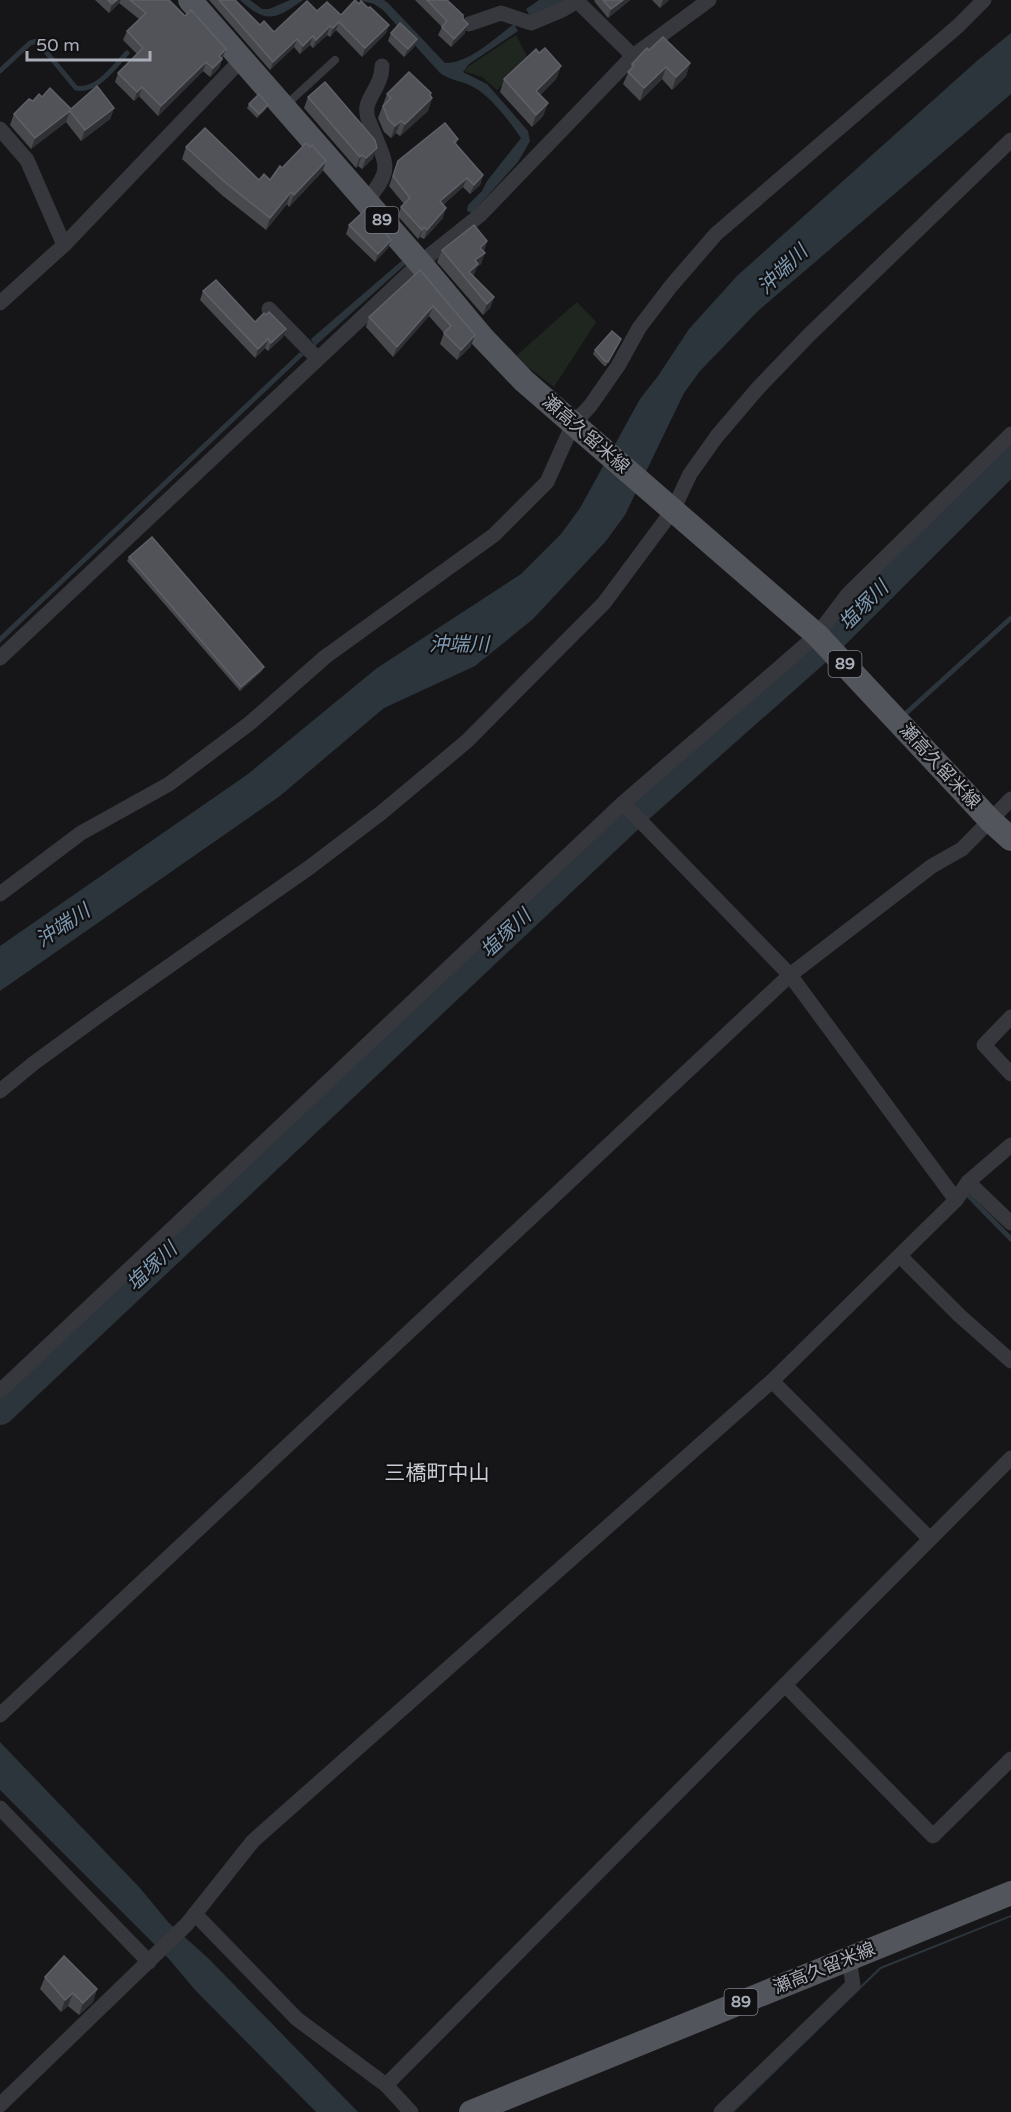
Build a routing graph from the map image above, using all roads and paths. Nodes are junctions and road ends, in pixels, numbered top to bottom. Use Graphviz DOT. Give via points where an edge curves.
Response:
graph roads {
  1 [pos="190,0"];
  2 [pos="578,0"];
  3 [pos="984,0"];
  4 [pos="707,1"];
  5 [pos="469,24"];
  6 [pos="633,56"];
  7 [pos="242,59"];
  8 [pos="335,60"];
  9 [pos="382,66"];
  10 [pos="283,107"];
  11 [pos="0,129"];
  12 [pos="1011,140"];
  13 [pos="366,202"];
  14 [pos="64,245"];
  15 [pos="420,263"];
  16 [pos="0,303"];
  17 [pos="269,309"];
  18 [pos="317,358"];
  19 [pos="579,428"];
  20 [pos="1011,434"];
  21 [pos="669,506"];
  22 [pos="818,634"];
  23 [pos="0,658"];
  24 [pos="1011,799"];
  25 [pos="623,803"];
  26 [pos="991,821"];
  27 [pos="1011,839"];
  28 [pos="0,894"];
  29 [pos="790,975"];
  30 [pos="1011,1017"];
  31 [pos="1011,1074"];
  32 [pos="0,1091"];
  33 [pos="1011,1145"];
  34 [pos="968,1182"];
  35 [pos="956,1200"];
  36 [pos="1011,1223"];
  37 [pos="900,1256"];
  38 [pos="1011,1362"];
  39 [pos="772,1381"];
  40 [pos="0,1391"];
  41 [pos="1011,1458"];
  42 [pos="930,1539"];
  43 [pos="785,1685"];
  44 [pos="0,1715"];
  45 [pos="1011,1759"];
  46 [pos="0,1808"];
  47 [pos="1011,1893"];
  48 [pos="191,1919"];
  49 [pos="154,1957"];
  50 [pos="849,1958"];
  51 [pos="386,2085"];
  52 [pos="0,2105"];
  53 [pos="411,2112"];
  54 [pos="471,2112"];
  55 [pos="721,2112"];
  1 -- 7 [label="main road, 瀬高久留米線 / 89"];
  2 -- 5 [label="street" via="531,23 501,14"];
  2 -- 6 [label="street"];
  3 -- 19 [label="street" via="716,234 639,328"];
  4 -- 6 [label="street"];
  6 -- 15 [label="street" via="480,215"];
  7 -- 10 [label="main road, 瀬高久留米線 / 89"];
  7 -- 14 [label="street"];
  8 -- 10 [label="lane"];
  9 -- 13 [label="street" via="382,76 366,112 386,171"];
  10 -- 13 [label="main road, 瀬高久留米線 / 89"];
  11 -- 14 [label="street" via="27,160"];
  12 -- 21 [label="street" via="759,387 717,436"];
  13 -- 15 [label="main road, 瀬高久留米線 / 89"];
  14 -- 16 [label="street"];
  15 -- 18 [label="street"];
  15 -- 19 [label="main road, 瀬高久留米線 / 89" via="524,381"];
  17 -- 18 [label="street"];
  18 -- 23 [label="street"];
  19 -- 21 [label="main road, 瀬高久留米線 / 89"];
  19 -- 28 [label="street" via="547,482 494,535 325,657 250,723 169,784 81,833"];
  20 -- 22 [label="street" via="848,594"];
  21 -- 22 [label="main road, 瀬高久留米線 / 89"];
  21 -- 32 [label="street" via="604,603 467,741 310,867 108,1009"];
  22 -- 25 [label="street"];
  22 -- 26 [label="main road, 瀬高久留米線 / 89"];
  24 -- 26 [label="street"];
  25 -- 29 [label="street"];
  25 -- 40 [label="street"];
  26 -- 27 [label="main road, 瀬高久留米線 / 89"];
  26 -- 29 [label="street" via="962,849 932,866"];
  29 -- 35 [label="street"];
  29 -- 44 [label="street"];
  30 -- 31 [label="street" via="984,1045"];
  33 -- 34 [label="street"];
  34 -- 35 [label="street"];
  34 -- 36 [label="street"];
  35 -- 37 [label="street"];
  37 -- 38 [label="street"];
  37 -- 39 [label="street"];
  39 -- 42 [label="street"];
  39 -- 48 [label="street" via="253,1841"];
  41 -- 42 [label="street"];
  42 -- 43 [label="street"];
  43 -- 45 [label="street" via="933,1836"];
  43 -- 51 [label="street"];
  46 -- 49 [label="street"];
  47 -- 50 [label="main road, 瀬高久留米線 / 89"];
  48 -- 49 [label="street"];
  48 -- 51 [label="street" via="297,2019"];
  49 -- 52 [label="street"];
  50 -- 54 [label="main road, 瀬高久留米線 / 89"];
  50 -- 55 [label="street" via="853,1985"];
  51 -- 53 [label="street"];
}
